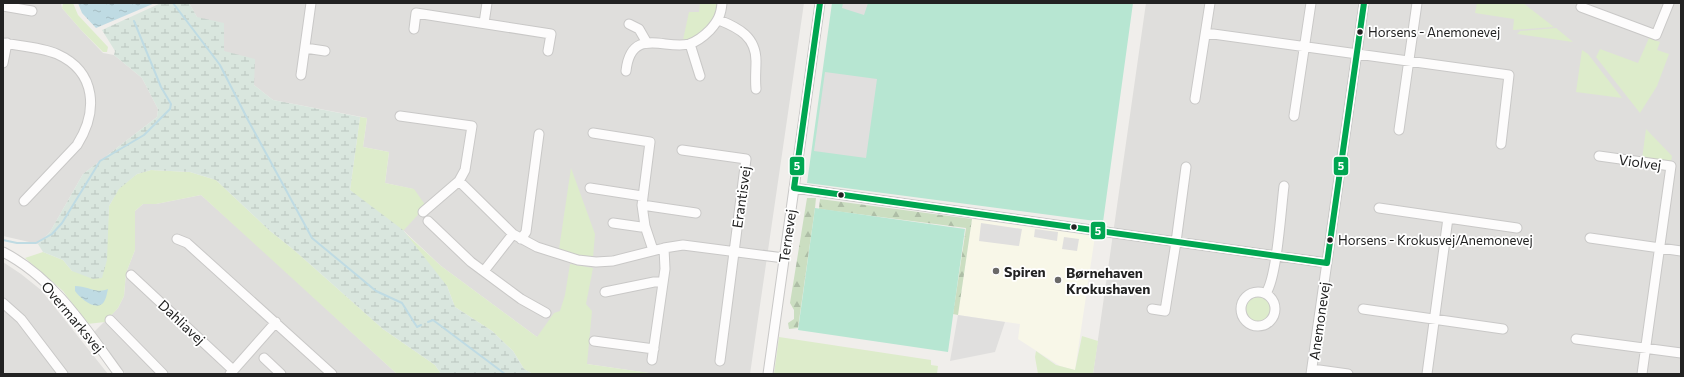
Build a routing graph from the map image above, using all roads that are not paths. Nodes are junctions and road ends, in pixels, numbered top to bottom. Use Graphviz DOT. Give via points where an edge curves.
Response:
graph roads {
  1 [pos="311,3"];
  2 [pos="487,3"];
  3 [pos="722,3"];
  4 [pos="820,3"];
  5 [pos="1210,3"];
  6 [pos="1311,3"];
  7 [pos="1364,3"];
  8 [pos="1417,3"];
  9 [pos="1668,3"];
  10 [pos="3,6"];
  11 [pos="1581,7"];
  12 [pos="32,11"];
  13 [pos="719,20"];
  14 [pos="484,23"];
  15 [pos="629,24"];
  16 [pos="414,29"];
  17 [pos="1206,33"];
  18 [pos="5,43"];
  19 [pos="647,43"];
  20 [pos="690,44"];
  21 [pos="1304,47"];
  22 [pos="305,48"];
  23 [pos="325,51"];
  24 [pos="548,51"];
  25 [pos="1357,54"];
  26 [pos="1408,61"];
  27 [pos="3,63"];
  28 [pos="626,71"];
  29 [pos="301,75"];
  30 [pos="700,76"];
  31 [pos="756,89"];
  32 [pos="1195,99"];
  33 [pos="400,116"];
  34 [pos="1294,116"];
  35 [pos="1399,130"];
  36 [pos="593,133"];
  37 [pos="539,134"];
  38 [pos="1501,144"];
  39 [pos="682,150"];
  40 [pos="1598,156"];
  41 [pos="1186,167"];
  42 [pos="459,181"];
  43 [pos="1284,186"];
  44 [pos="590,188"];
  45 [pos="794,188"];
  46 [pos="24,201"];
  47 [pos="642,201"];
  48 [pos="1379,208"];
  49 [pos="423,212"];
  50 [pos="696,213"];
  51 [pos="1448,218"];
  52 [pos="428,221"];
  53 [pos="613,223"];
  54 [pos="645,226"];
  55 [pos="1517,228"];
  56 [pos="512,234"];
  57 [pos="1590,238"];
  58 [pos="177,239"];
  59 [pos="522,239"];
  60 [pos="1176,242"];
  61 [pos="664,248"];
  62 [pos="1660,248"];
  63 [pos="653,250"];
  64 [pos="1681,251"];
  65 [pos="3,252"];
  66 [pos="734,252"];
  67 [pos="1276,256"];
  68 [pos="784,258"];
  69 [pos="1327,263"];
  70 [pos="484,271"];
  71 [pos="131,275"];
  72 [pos="662,282"];
  73 [pos="605,292"];
  74 [pos="1266,293"];
  75 [pos="3,303"];
  76 [pos="1152,309"];
  77 [pos="1363,309"];
  78 [pos="546,313"];
  79 [pos="1434,318"];
  80 [pos="110,320"];
  81 [pos="276,322"];
  82 [pos="1503,328"];
  83 [pos="1576,339"];
  84 [pos="594,341"];
  85 [pos="1646,348"];
  86 [pos="654,349"];
  87 [pos="1681,353"];
  88 [pos="264,358"];
  89 [pos="652,360"];
  90 [pos="720,361"];
  91 [pos="231,372"];
  92 [pos="1312,372"];
  93 [pos="278,373"];
  94 [pos="63,374"];
  95 [pos="119,374"];
  96 [pos="163,374"];
  97 [pos="332,374"];
  98 [pos="768,374"];
  99 [pos="1348,374"];
  100 [pos="1427,374"];
  101 [pos="1642,374"];
  1 -- 22 [label="street"];
  2 -- 14 [label="street"];
  3 -- 13 [label="street"];
  4 -- 45 [label="street, Ternevej"];
  5 -- 17 [label="street"];
  6 -- 21 [label="street"];
  7 -- 25 [label="street, Anemonevej"];
  8 -- 26 [label="street"];
  9 -- 11 [label="street" via="1656,35"];
  10 -- 12 [label="street"];
  13 -- 20 [label="street" via="707,33"];
  13 -- 31 [label="street" via="738,28 752,42 756,61"];
  14 -- 16 [label="street" via="416,13"];
  14 -- 24 [label="street" via="551,34"];
  15 -- 19 [label="street" via="639,30"];
  17 -- 21 [label="street"];
  17 -- 32 [label="street"];
  18 -- 27 [label="street"];
  18 -- 46 [label="street" via="58,54 82,74 91,94 89,122 78,145"];
  19 -- 20 [label="street"];
  19 -- 28 [label="street" via="631,54"];
  20 -- 30 [label="street"];
  21 -- 25 [label="street"];
  21 -- 34 [label="street"];
  22 -- 23 [label="street"];
  22 -- 29 [label="street"];
  25 -- 26 [label="street"];
  25 -- 69 [label="street, Anemonevej"];
  26 -- 35 [label="street"];
  26 -- 38 [label="street" via="1509,75"];
  33 -- 42 [label="street" via="472,126 467,166"];
  36 -- 47 [label="street" via="650,142"];
  37 -- 59 [label="street" via="526,232"];
  39 -- 66 [label="street, Erantisvej" via="746,159"];
  40 -- 62 [label="street, Violvej" via="1671,166"];
  41 -- 60 [label="street"];
  42 -- 49 [label="street"];
  42 -- 56 [label="street"];
  43 -- 67 [label="street"];
  44 -- 47 [label="street"];
  45 -- 60 [label="street"];
  45 -- 68 [label="street, Ternevej"];
  47 -- 50 [label="street"];
  47 -- 54 [label="street"];
  48 -- 51 [label="street"];
  51 -- 55 [label="street"];
  51 -- 79 [label="street"];
  52 -- 70 [label="street" via="458,252"];
  53 -- 54 [label="street"];
  54 -- 63 [label="street"];
  56 -- 59 [label="street"];
  56 -- 70 [label="street"];
  57 -- 62 [label="street"];
  58 -- 81 [label="street" via="187,243"];
  59 -- 63 [label="street" via="537,247 578,260 596,262 613,261"];
  60 -- 67 [label="street"];
  60 -- 76 [label="street" via="1165,311"];
  61 -- 63 [label="street"];
  61 -- 66 [label="street" via="683,245"];
  61 -- 72 [label="street" via="666,255"];
  62 -- 64 [label="street"];
  62 -- 85 [label="street, Violvej"];
  65 -- 95 [label="street, Overmarksvej" via="39,276 59,295"];
  66 -- 68 [label="street"];
  66 -- 90 [label="street, Erantisvej"];
  67 -- 69 [label="street"];
  67 -- 74 [label="street" via="1270,288"];
  68 -- 98 [label="street, Ternevej"];
  69 -- 92 [label="street, Anemonevej"];
  70 -- 78 [label="street"];
  71 -- 91 [label="street, Dahliavej"];
  72 -- 73 [label="street"];
  72 -- 86 [label="street"];
  75 -- 94 [label="street" via="21,319"];
  77 -- 79 [label="street"];
  79 -- 82 [label="street"];
  79 -- 100 [label="street"];
  80 -- 96 [label="street"];
  81 -- 91 [label="street, Dahliavej"];
  81 -- 97 [label="street"];
  83 -- 85 [label="street"];
  84 -- 86 [label="street"];
  85 -- 87 [label="street"];
  85 -- 101 [label="street, Violvej"];
  86 -- 89 [label="street"];
  88 -- 93 [label="street"];
  92 -- 99 [label="street"];
}
